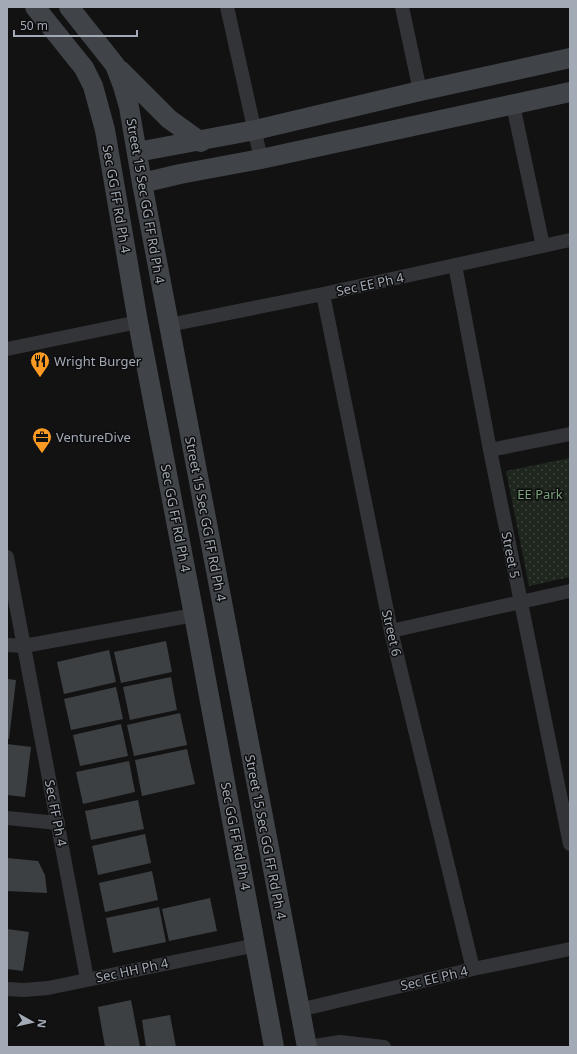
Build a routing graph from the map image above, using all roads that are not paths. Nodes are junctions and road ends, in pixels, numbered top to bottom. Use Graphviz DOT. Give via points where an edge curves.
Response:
graph roads {
  1 [pos="35,7"];
  2 [pos="69,7"];
  3 [pos="228,7"];
  4 [pos="402,7"];
  5 [pos="570,58"];
  6 [pos="115,65"];
  7 [pos="420,92"];
  8 [pos="570,92"];
  9 [pos="513,105"];
  10 [pos="255,130"];
  11 [pos="200,142"];
  12 [pos="137,152"];
  13 [pos="261,159"];
  14 [pos="142,183"];
  15 [pos="570,240"];
  16 [pos="543,246"];
  17 [pos="455,265"];
  18 [pos="323,294"];
  19 [pos="138,322"];
  20 [pos="169,325"];
  21 [pos="7,349"];
  22 [pos="570,434"];
  23 [pos="490,450"];
  24 [pos="7,557"];
  25 [pos="570,591"];
  26 [pos="520,601"];
  27 [pos="194,615"];
  28 [pos="391,631"];
  29 [pos="7,645"];
  30 [pos="24,646"];
  31 [pos="7,818"];
  32 [pos="58,822"];
  33 [pos="570,844"];
  34 [pos="256,945"];
  35 [pos="570,949"];
  36 [pos="473,969"];
  37 [pos="87,980"];
  38 [pos="7,989"];
  39 [pos="299,1010"];
  40 [pos="274,1047"];
  41 [pos="307,1047"];
  42 [pos="384,1047"];
  1 -- 19 [label="main road, Sec GG FF Rd Ph 4" via="84,68 93,86 105,130"];
  2 -- 6 [label="main road, Street 15 Sec GG FF Rd Ph 4"];
  3 -- 10 [label="street"];
  4 -- 7 [label="street"];
  5 -- 7 [label="main road"];
  6 -- 11 [label="main road" via="169,119"];
  6 -- 12 [label="main road, Street 15 Sec GG FF Rd Ph 4" via="129,107"];
  7 -- 10 [label="main road"];
  8 -- 9 [label="main road"];
  9 -- 13 [label="main road"];
  9 -- 16 [label="street"];
  10 -- 11 [label="main road"];
  10 -- 13 [label="street"];
  11 -- 12 [label="main road"];
  12 -- 14 [label="main road, Street 15 Sec GG FF Rd Ph 4"];
  13 -- 14 [label="main road"];
  14 -- 20 [label="main road, Street 15 Sec GG FF Rd Ph 4"];
  15 -- 16 [label="street, Sec EE Ph 4"];
  16 -- 17 [label="street, Sec EE Ph 4"];
  17 -- 18 [label="street, Sec EE Ph 4"];
  17 -- 23 [label="street, Street 5"];
  18 -- 20 [label="street, Sec EE Ph 4"];
  18 -- 28 [label="street, Street 6"];
  19 -- 21 [label="street"];
  19 -- 27 [label="main road, Sec GG FF Rd Ph 4"];
  20 -- 39 [label="main road, Street 15 Sec GG FF Rd Ph 4"];
  22 -- 23 [label="street"];
  23 -- 26 [label="street, Street 5"];
  24 -- 30 [label="street, Sec FF Ph 4"];
  25 -- 26 [label="street"];
  26 -- 28 [label="street"];
  26 -- 33 [label="street, Street 5"];
  27 -- 30 [label="street"];
  27 -- 34 [label="main road, Sec GG FF Rd Ph 4"];
  28 -- 36 [label="street, Street 6"];
  29 -- 30 [label="street"];
  30 -- 32 [label="street, Sec FF Ph 4"];
  31 -- 32 [label="street"];
  32 -- 37 [label="street, Sec FF Ph 4"];
  34 -- 37 [label="street, Sec HH Ph 4"];
  34 -- 40 [label="main road, Sec GG FF Rd Ph 4"];
  35 -- 36 [label="street, Sec EE Ph 4"];
  36 -- 39 [label="street, Sec EE Ph 4"];
  37 -- 38 [label="street, Sec HH Ph 4" via="48,988"];
  39 -- 41 [label="main road, Street 15 Sec GG FF Rd Ph 4"];
  41 -- 42 [label="street" via="340,1042"];
}
